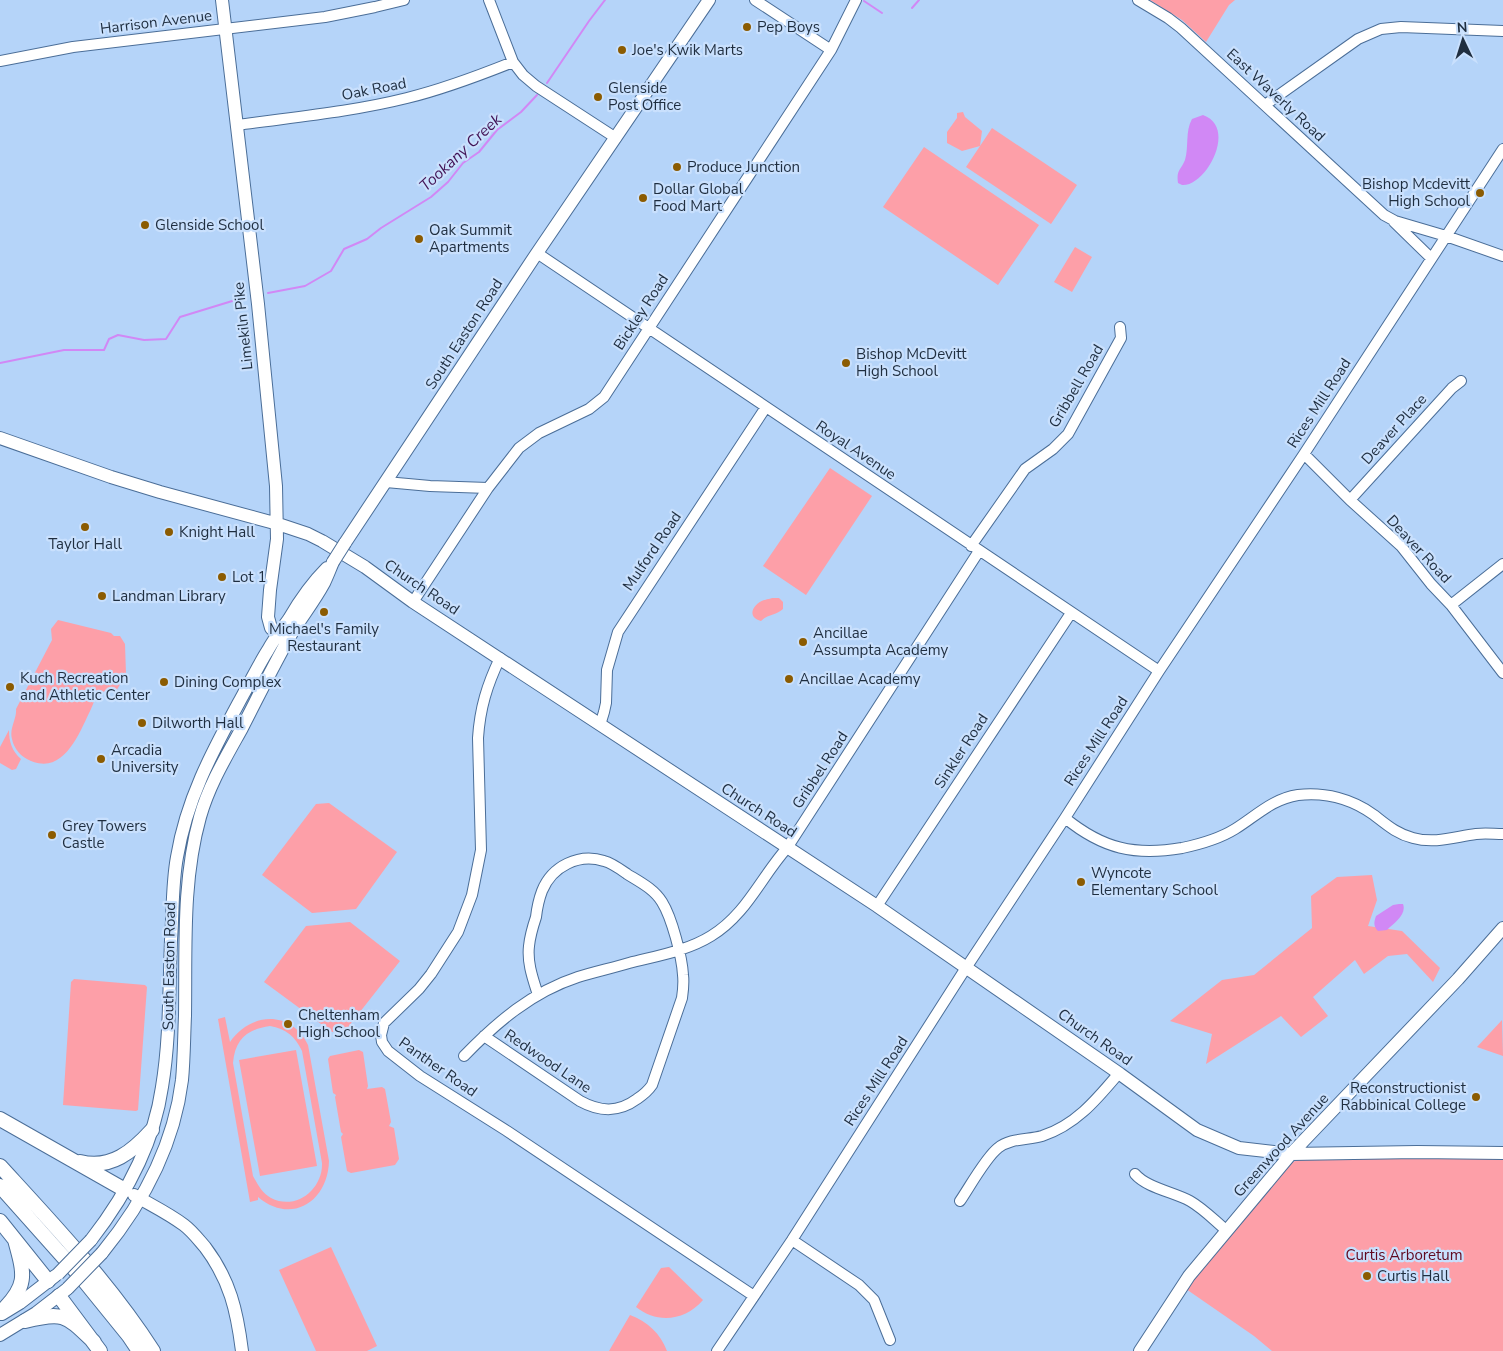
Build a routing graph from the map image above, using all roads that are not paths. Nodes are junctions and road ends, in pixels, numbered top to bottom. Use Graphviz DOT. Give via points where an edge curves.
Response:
graph roads {
  1 [pos="222,0"];
  2 [pos="404,0"];
  3 [pos="488,0"];
  4 [pos="709,0"];
  5 [pos="755,0"];
  6 [pos="856,0"];
  7 [pos="1138,0"];
  8 [pos="225,28"];
  9 [pos="1503,31"];
  10 [pos="831,50"];
  11 [pos="0,61"];
  12 [pos="513,62"];
  13 [pos="1265,105"];
  14 [pos="237,125"];
  15 [pos="616,138"];
  16 [pos="1503,148"];
  17 [pos="1390,218"];
  18 [pos="1446,236"];
  19 [pos="537,253"];
  20 [pos="1503,256"];
  21 [pos="1431,258"];
  22 [pos="649,327"];
  23 [pos="1120,327"];
  24 [pos="1462,381"];
  25 [pos="766,407"];
  26 [pos="0,438"];
  27 [pos="1304,454"];
  28 [pos="386,482"];
  29 [pos="488,488"];
  30 [pos="1350,500"];
  31 [pos="278,524"];
  32 [pos="975,548"];
  33 [pos="1503,564"];
  34 [pos="413,602"];
  35 [pos="1451,605"];
  36 [pos="1070,613"];
  37 [pos="282,639"];
  38 [pos="500,658"];
  39 [pos="1159,671"];
  40 [pos="1503,673"];
  41 [pos="600,725"];
  42 [pos="1065,818"];
  43 [pos="1503,834"];
  44 [pos="787,848"];
  45 [pos="173,905"];
  46 [pos="186,906"];
  47 [pos="877,906"];
  48 [pos="1503,928"];
  49 [pos="678,950"];
  50 [pos="966,968"];
  51 [pos="538,995"];
  52 [pos="484,1036"];
  53 [pos="464,1056"];
  54 [pos="1119,1073"];
  55 [pos="0,1119"];
  56 [pos="152,1130"];
  57 [pos="1503,1153"];
  58 [pos="1291,1154"];
  59 [pos="73,1160"];
  60 [pos="0,1166"];
  61 [pos="1135,1174"];
  62 [pos="0,1186"];
  63 [pos="125,1190"];
  64 [pos="140,1199"];
  65 [pos="960,1201"];
  66 [pos="0,1221"];
  67 [pos="1226,1231"];
  68 [pos="15,1240"];
  69 [pos="792,1240"];
  70 [pos="53,1278"];
  71 [pos="64,1292"];
  72 [pos="754,1296"];
  73 [pos="0,1314"];
  74 [pos="25,1321"];
  75 [pos="0,1335"];
  76 [pos="890,1340"];
  77 [pos="97,1346"];
  78 [pos="139,1351"];
  79 [pos="153,1351"];
  80 [pos="242,1351"];
  81 [pos="717,1351"];
  82 [pos="1140,1351"];
  1 -- 8 [label="main road, Limekiln Pike"];
  2 -- 8 [label="street, Harrison Avenue" via="325,17"];
  3 -- 12 [label="street"];
  4 -- 15 [label="main road, South Easton Road"];
  5 -- 10 [label="street"];
  6 -- 10 [label="street, Bickley Road"];
  7 -- 13 [label="street, East Waverly Road" via="1174,22"];
  8 -- 11 [label="street, Harrison Avenue" via="73,47"];
  8 -- 14 [label="main road, Limekiln Pike"];
  9 -- 13 [label="street" via="1401,27 1372,32 1358,38"];
  10 -- 22 [label="street, Bickley Road"];
  12 -- 14 [label="street, Oak Road" via="469,80 409,98"];
  12 -- 15 [label="street" via="536,86"];
  13 -- 17 [label="street, East Waverly Road"];
  14 -- 31 [label="main road, Limekiln Pike" via="258,304"];
  15 -- 19 [label="main road, South Easton Road"];
  16 -- 18 [label="street, Rices Mill Road"];
  17 -- 18 [label="street, East Waverly Road"];
  17 -- 21 [label="street, East Waverly Road"];
  18 -- 20 [label="street, East Waverly Road"];
  18 -- 21 [label="street, Rices Mill Road"];
  19 -- 22 [label="street, Royal Avenue"];
  19 -- 28 [label="main road, South Easton Road"];
  21 -- 27 [label="street, Rices Mill Road"];
  22 -- 25 [label="street, Royal Avenue"];
  22 -- 29 [label="street, Bickley Road" via="604,397 583,412 524,443"];
  23 -- 32 [label="street, Gribbell Road" via="1121,338 1068,434 1025,469"];
  24 -- 30 [label="street, Deaver Place"];
  25 -- 32 [label="street, Royal Avenue"];
  25 -- 41 [label="street, Mulford Road" via="618,632 607,670 606,703"];
  26 -- 31 [label="main road, Church Road" via="111,477"];
  27 -- 30 [label="street, Deaver Road"];
  27 -- 39 [label="street, Rices Mill Road"];
  28 -- 29 [label="street"];
  28 -- 37 [label="main road, South Easton Road, bridge" via="333,562 316,580"];
  29 -- 34 [label="street, Bickley Road"];
  30 -- 35 [label="street, Deaver Road" via="1401,546"];
  31 -- 34 [label="main road, Church Road" via="322,541"];
  31 -- 37 [label="main road, Limekiln Pike" via="268,617 271,628"];
  32 -- 36 [label="street, Royal Avenue"];
  32 -- 44 [label="street, Gribbel Road"];
  33 -- 35 [label="street"];
  34 -- 38 [label="main road, Church Road"];
  35 -- 40 [label="street, Deaver Road"];
  36 -- 39 [label="street, Royal Avenue"];
  36 -- 47 [label="street, Sinkler Road"];
  37 -- 45 [label="main road, South Easton Road" via="267,650 200,779 182,833"];
  37 -- 46 [label="main road, South Easton Road" via="208,791 194,839"];
  38 -- 41 [label="main road, Church Road"];
  38 -- 72 [label="street, Panther Road" via="481,710 478,738 481,850 472,895 458,932 431,974 384,1023 382,1042 388,1051 420,1076"];
  39 -- 42 [label="street, Rices Mill Road"];
  41 -- 44 [label="main road, Church Road"];
  42 -- 43 [label="street" via="1100,841 1131,850 1159,851 1204,844 1235,829 1275,802 1298,795 1318,795 1350,802 1392,830 1414,839 1433,841 1476,834"];
  42 -- 50 [label="street, Rices Mill Road"];
  44 -- 47 [label="main road, Church Road"];
  44 -- 49 [label="street, Gribbel Road" via="730,922 712,936"];
  45 -- 46 [label="main road"];
  45 -- 56 [label="main road, South Easton Road" via="166,1059"];
  46 -- 64 [label="main road, South Easton Road" via="182,1080 173,1125"];
  47 -- 50 [label="main road, Church Road"];
  48 -- 58 [label="main road, Greenwood Avenue"];
  49 -- 51 [label="street, Gribbel Road" via="578,977"];
  49 -- 51 [label="street, Redwood Lane" via="670,917 652,890 607,862 588,858 574,860 548,878 540,897 529,952"];
  49 -- 52 [label="street, Redwood Lane" via="683,973 682,998 652,1085 626,1107 611,1110 580,1101"];
  50 -- 54 [label="main road, Church Road"];
  50 -- 69 [label="street, Rices Mill Road"];
  51 -- 52 [label="street, Gribbel Road"];
  52 -- 53 [label="street, Gribbel Road"];
  54 -- 58 [label="main road, Church Road" via="1197,1130 1239,1148"];
  54 -- 65 [label="street" via="1071,1122 1051,1133 1007,1143 996,1149"];
  55 -- 59 [label="highway"];
  56 -- 59 [label="highway" via="132,1150 105,1164"];
  56 -- 63 [label="main road, South Easton Road"];
  57 -- 58 [label="main road, Church Road"];
  58 -- 67 [label="main road, Greenwood Avenue"];
  59 -- 63 [label="highway"];
  60 -- 79 [label="highway" via="116,1299"];
  61 -- 67 [label="street" via="1146,1183 1192,1202"];
  62 -- 78 [label="highway" via="82,1278"];
  63 -- 64 [label="main road"];
  63 -- 70 [label="main road, South Easton Road, bridge" via="91,1240"];
  64 -- 71 [label="main road, South Easton Road, bridge" via="118,1234"];
  64 -- 80 [label="main road" via="185,1226 218,1266 233,1300"];
  66 -- 68 [label="highway"];
  67 -- 82 [label="main road, Greenwood Avenue" via="1189,1276"];
  68 -- 70 [label="highway"];
  68 -- 73 [label="highway" via="22,1264 22,1280 16,1295"];
  69 -- 72 [label="street, Rices Mill Road"];
  69 -- 76 [label="street" via="859,1284 874,1300"];
  70 -- 71 [label="main road"];
  70 -- 73 [label="main road, South Easton Road"];
  71 -- 74 [label="main road, South Easton Road"];
  71 -- 77 [label="highway"];
  72 -- 81 [label="street, Rices Mill Road"];
  74 -- 75 [label="main road, South Easton Road"];
  74 -- 77 [label="highway" via="46,1316 68,1319"];
}
